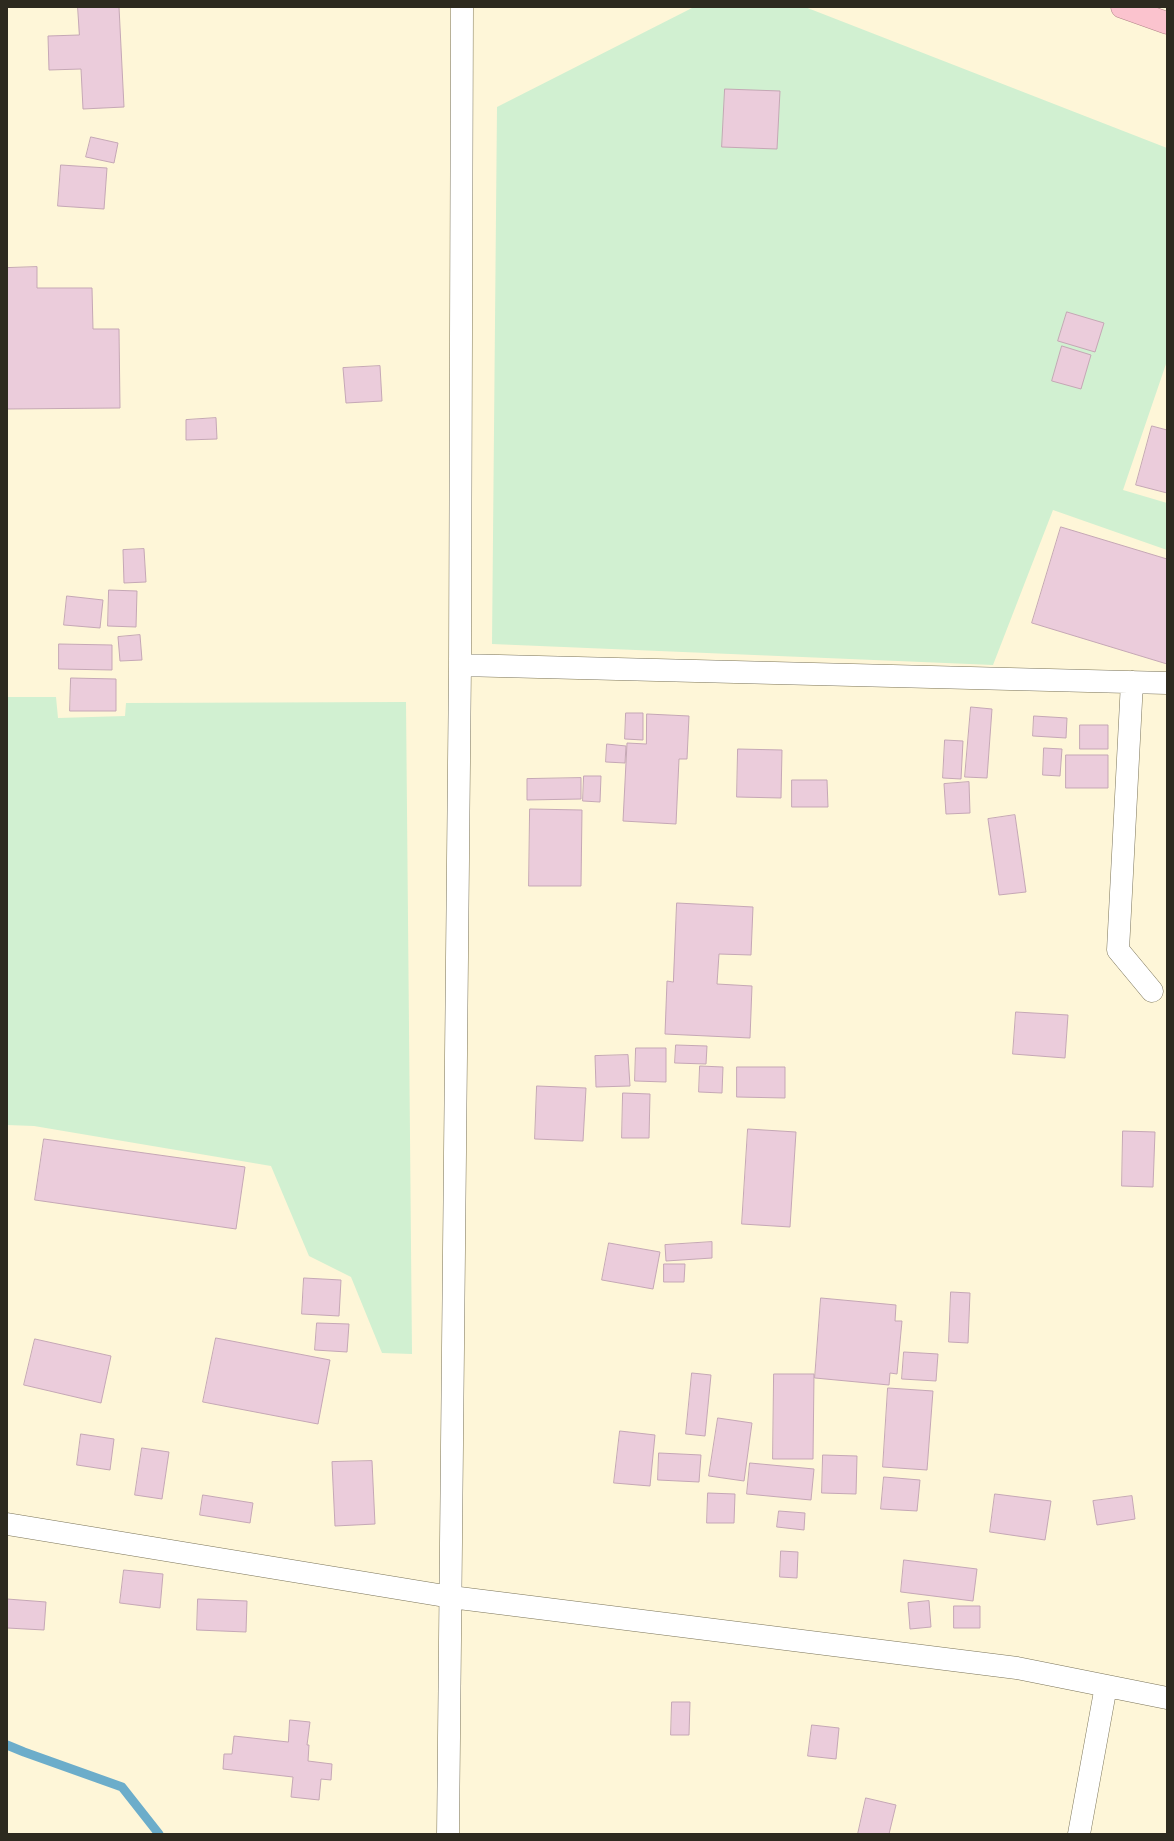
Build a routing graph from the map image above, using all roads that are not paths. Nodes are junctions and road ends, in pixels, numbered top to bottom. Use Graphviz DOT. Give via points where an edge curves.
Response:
graph roads {
  1 [pos="462,7"];
  2 [pos="1122,7"];
  3 [pos="1167,23"];
  4 [pos="460,666"];
  5 [pos="1132,682"];
  6 [pos="1167,683"];
  7 [pos="1152,991"];
  8 [pos="7,1524"];
  9 [pos="451,1597"];
  10 [pos="1106,1686"];
  11 [pos="1167,1698"];
  12 [pos="448,1834"];
  13 [pos="1079,1834"];
  1 -- 4 [label="street"];
  2 -- 3 [label="highway"];
  4 -- 5 [label="street"];
  4 -- 9 [label="street"];
  5 -- 6 [label="street"];
  5 -- 7 [label="street" via="1118,950"];
  8 -- 9 [label="street"];
  9 -- 10 [label="street" via="1017,1668"];
  9 -- 12 [label="street"];
  10 -- 11 [label="street"];
  10 -- 13 [label="street"];
}
